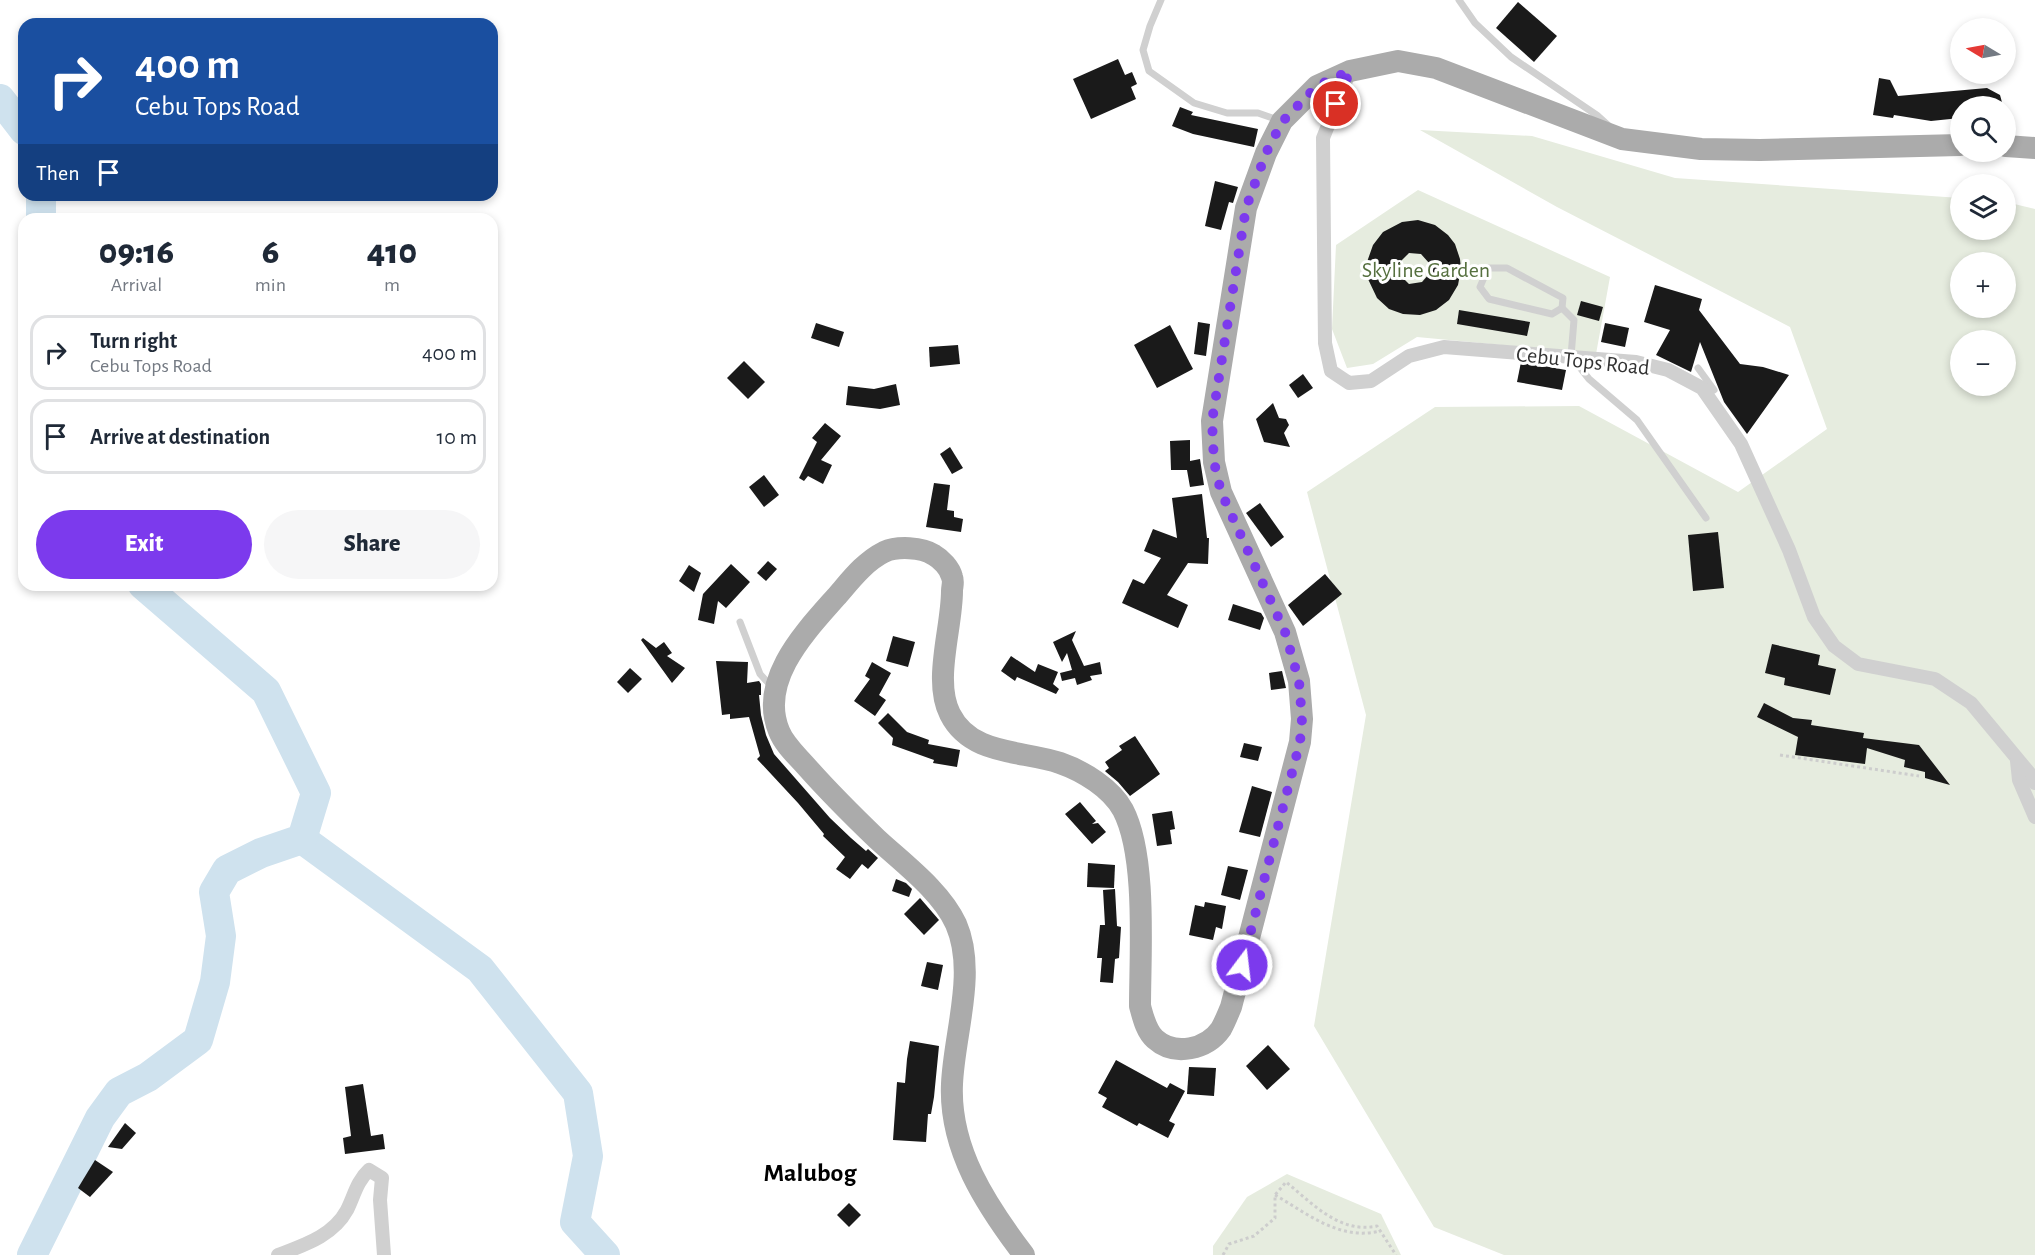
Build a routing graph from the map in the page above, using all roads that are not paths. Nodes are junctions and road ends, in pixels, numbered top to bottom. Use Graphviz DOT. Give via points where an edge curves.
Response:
graph roads {
  1 [pos="1161,0"];
  2 [pos="1460,0"];
  3 [pos="1350,71"];
  4 [pos="1282,122"];
  5 [pos="1623,139"];
  6 [pos="1950,145"];
  7 [pos="2016,147"];
  8 [pos="2035,148"];
  9 [pos="1562,308"];
  10 [pos="1571,356"];
  11 [pos="1698,368"];
  12 [pos="1708,386"];
  13 [pos="1706,518"];
  14 [pos="740,622"];
  15 [pos="776,691"];
  16 [pos="2017,761"];
  17 [pos="2035,783"];
  18 [pos="2035,817"];
  19 [pos="278,1255"];
  20 [pos="384,1255"];
  21 [pos="1024,1255"];
  1 -- 4 [label="lane" via="1143,50 1149,71 1194,103 1227,113 1258,113"];
  2 -- 5 [label="lane" via="1475,22 1511,57 1598,116"];
  3 -- 4 [label="main road" via="1317,86"];
  3 -- 5 [label="main road" via="1398,61 1436,68"];
  3 -- 10 [label="street, Cebu Tops Road" via="1323,138 1324,343 1332,371 1348,383 1371,381 1409,356 1444,347"];
  4 -- 15 [label="main road" via="1246,208 1212,421 1214,462 1221,492 1285,632 1299,681 1302,719 1300,742 1222,1028 1200,1046 1177,1049 1164,1046 1145,1024 1140,1006 1139,879 1131,833 1123,810 1110,794 1091,778 1060,763 981,744 965,734 950,715 943,693 952,577 938,558 928,551 899,549 887,550 871,560 801,637"];
  5 -- 6 [label="main road" via="1701,149 1748,150"];
  7 -- 8 [label="main road"];
  9 -- 9 [label="lane" via="1563,298 1507,268 1488,268 1480,287 1489,299 1552,314"];
  9 -- 10 [label="lane" via="1575,320"];
  10 -- 12 [label="street, Cebu Tops Road" via="1636,362"];
  10 -- 13 [label="lane" via="1589,379 1636,420"];
  11 -- 12 [label="lane"];
  12 -- 16 [label="street, Cebu Tops Road" via="1741,444 1789,550 1814,617 1834,646 1858,664 1935,679 1971,703"];
  14 -- 15 [label="lane" via="760,674"];
  15 -- 21 [label="main road" via="776,718 787,744 825,788 927,885 957,925 964,953 952,1080 958,1139 973,1179"];
  16 -- 17 [label="street, Cebu Tops Road"];
  16 -- 18 [label="street, Cebu Tops Road" via="2019,780"];
  19 -- 20 [label="street" via="321,1238 346,1213 361,1178 369,1170 382,1178"];
}
